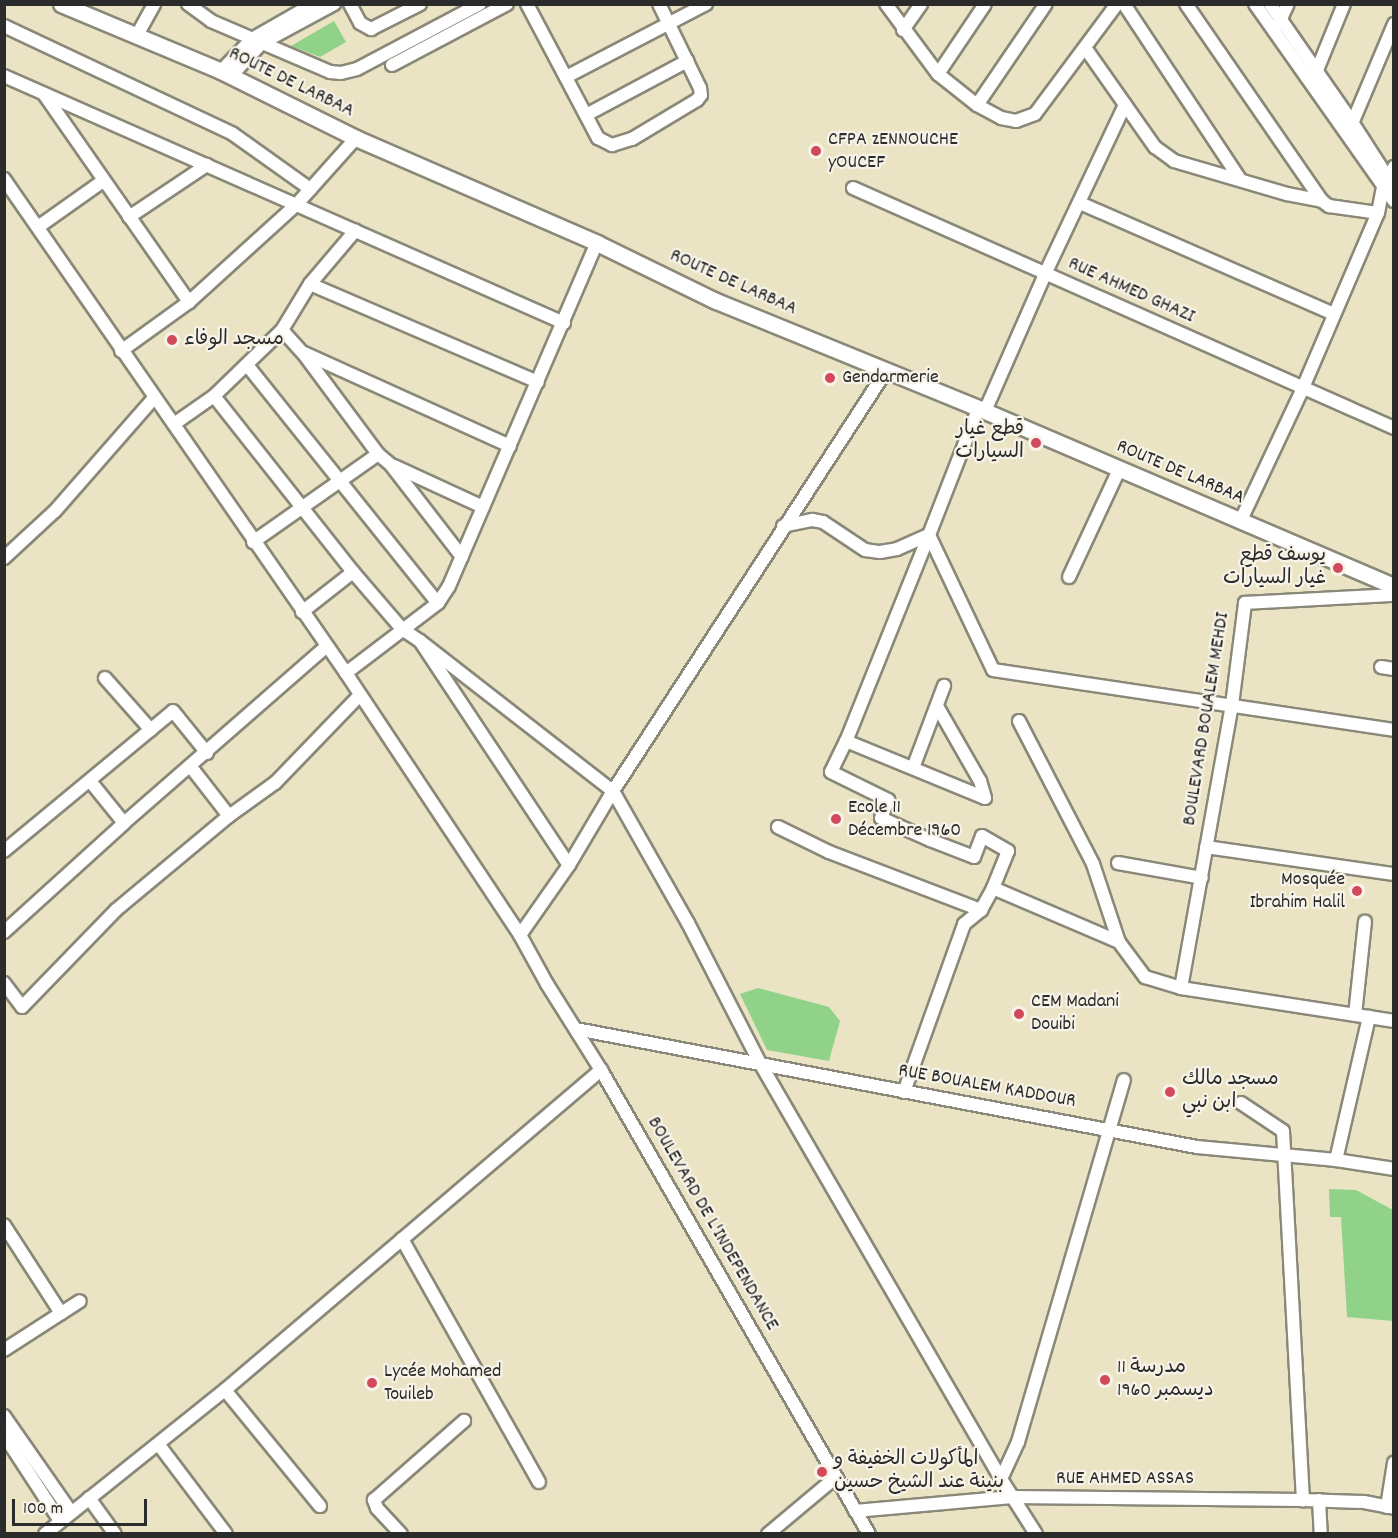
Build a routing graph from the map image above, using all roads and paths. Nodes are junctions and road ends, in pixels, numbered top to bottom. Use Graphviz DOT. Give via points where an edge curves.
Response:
graph roads {
  1 [pos="61,4"];
  2 [pos="154,4"];
  3 [pos="188,4"];
  4 [pos="312,4"];
  5 [pos="334,4"];
  6 [pos="350,4"];
  7 [pos="420,4"];
  8 [pos="480,4"];
  9 [pos="507,4"];
  10 [pos="527,4"];
  11 [pos="659,4"];
  12 [pos="706,4"];
  13 [pos="886,4"];
  14 [pos="921,4"];
  15 [pos="985,4"];
  16 [pos="1046,4"];
  17 [pos="1117,4"];
  18 [pos="1124,4"];
  19 [pos="1186,4"];
  20 [pos="1255,4"];
  21 [pos="1270,4"];
  22 [pos="1288,4"];
  23 [pos="1344,4"];
  24 [pos="1281,20"];
  25 [pos="669,24"];
  26 [pos="1394,24"];
  27 [pos="4,26"];
  28 [pos="903,30"];
  29 [pos="1274,32"];
  30 [pos="136,37"];
  31 [pos="257,41"];
  32 [pos="1086,49"];
  33 [pos="687,61"];
  34 [pos="392,65"];
  35 [pos="1317,71"];
  36 [pos="226,73"];
  37 [pos="938,74"];
  38 [pos="4,76"];
  39 [pos="566,77"];
  40 [pos="1311,83"];
  41 [pos="43,93"];
  42 [pos="977,105"];
  43 [pos="1125,105"];
  44 [pos="586,115"];
  45 [pos="1353,122"];
  46 [pos="1347,135"];
  47 [pos="356,138"];
  48 [pos="207,165"];
  49 [pos="1239,178"];
  50 [pos="4,179"];
  51 [pos="1391,180"];
  52 [pos="103,182"];
  53 [pos="852,188"];
  54 [pos="310,189"];
  55 [pos="1322,201"];
  56 [pos="1394,201"];
  57 [pos="1080,203"];
  58 [pos="297,204"];
  59 [pos="1378,213"];
  60 [pos="129,217"];
  61 [pos="38,227"];
  62 [pos="355,231"];
  63 [pos="597,243"];
  64 [pos="1045,274"];
  65 [pos="310,284"];
  66 [pos="189,302"];
  67 [pos="1334,314"];
  68 [pos="564,323"];
  69 [pos="282,330"];
  70 [pos="121,351"];
  71 [pos="303,353"];
  72 [pos="247,365"];
  73 [pos="886,371"];
  74 [pos="538,382"];
  75 [pos="1302,390"];
  76 [pos="214,396"];
  77 [pos="154,398"];
  78 [pos="981,410"];
  79 [pos="174,424"];
  80 [pos="1394,428"];
  81 [pos="510,446"];
  82 [pos="378,454"];
  83 [pos="391,465"];
  84 [pos="1119,470"];
  85 [pos="341,479"];
  86 [pos="483,507"];
  87 [pos="303,509"];
  88 [pos="1240,522"];
  89 [pos="783,526"];
  90 [pos="929,535"];
  91 [pos="253,542"];
  92 [pos="462,557"];
  93 [pos="4,558"];
  94 [pos="353,572"];
  95 [pos="1069,577"];
  96 [pos="1394,586"];
  97 [pos="1394,595"];
  98 [pos="438,603"];
  99 [pos="302,612"];
  100 [pos="402,629"];
  101 [pos="420,641"];
  102 [pos="326,647"];
  103 [pos="346,673"];
  104 [pos="105,678"];
  105 [pos="944,686"];
  106 [pos="359,696"];
  107 [pos="1232,705"];
  108 [pos="937,706"];
  109 [pos="1019,721"];
  110 [pos="1394,729"];
  111 [pos="151,730"];
  112 [pos="846,741"];
  113 [pos="207,753"];
  114 [pos="191,767"];
  115 [pos="913,768"];
  116 [pos="90,781"];
  117 [pos="613,790"];
  118 [pos="229,816"];
  119 [pos="124,823"];
  120 [pos="778,827"];
  121 [pos="6,846"];
  122 [pos="1206,847"];
  123 [pos="1118,863"];
  124 [pos="569,865"];
  125 [pos="1394,874"];
  126 [pos="1202,878"];
  127 [pos="993,888"];
  128 [pos="981,910"];
  129 [pos="1365,922"];
  130 [pos="4,932"];
  131 [pos="520,935"];
  132 [pos="1119,942"];
  133 [pos="4,983"];
  134 [pos="1181,988"];
  135 [pos="1355,1015"];
  136 [pos="1369,1017"];
  137 [pos="1394,1021"];
  138 [pos="576,1029"];
  139 [pos="760,1063"];
  140 [pos="601,1070"];
  141 [pos="1124,1080"];
  142 [pos="904,1092"];
  143 [pos="1241,1103"];
  144 [pos="1108,1129"];
  145 [pos="1285,1155"];
  146 [pos="1336,1160"];
  147 [pos="1394,1169"];
  148 [pos="4,1225"];
  149 [pos="402,1239"];
  150 [pos="80,1301"];
  151 [pos="61,1313"];
  152 [pos="4,1350"];
  153 [pos="225,1390"];
  154 [pos="4,1416"];
  155 [pos="464,1421"];
  156 [pos="4,1435"];
  157 [pos="159,1445"];
  158 [pos="1394,1463"];
  159 [pos="835,1478"];
  160 [pos="1001,1479"];
  161 [pos="539,1482"];
  162 [pos="1012,1497"];
  163 [pos="89,1498"];
  164 [pos="1303,1500"];
  165 [pos="1318,1500"];
  166 [pos="320,1506"];
  167 [pos="1390,1508"];
  168 [pos="855,1511"];
  169 [pos="71,1512"];
  170 [pos="60,1521"];
  171 [pos="45,1533"];
  172 [pos="115,1533"];
  173 [pos="226,1533"];
  174 [pos="401,1533"];
  175 [pos="768,1533"];
  176 [pos="869,1533"];
  177 [pos="1036,1533"];
  178 [pos="1321,1533"];
  1 -- 30 [label="main road, ROUTE DE LARBAA"];
  2 -- 30 [label="street"];
  3 -- 31 [label="street" via="203,17"];
  4 -- 31 [label="street"];
  5 -- 31 [label="street"];
  6 -- 7 [label="street" via="360,23 371,28"];
  8 -- 31 [label="street" via="346,72 330,72"];
  9 -- 34 [label="street"];
  10 -- 39 [label="street"];
  11 -- 25 [label="street"];
  12 -- 25 [label="street"];
  13 -- 28 [label="street"];
  14 -- 28 [label="street"];
  15 -- 37 [label="street"];
  16 -- 42 [label="street"];
  17 -- 32 [label="street"];
  18 -- 49 [label="street"];
  19 -- 55 [label="street"];
  20 -- 29 [label="street"];
  21 -- 24 [label="street"];
  22 -- 24 [label="street"];
  23 -- 35 [label="street"];
  24 -- 29 [label="street"];
  24 -- 35 [label="street"];
  25 -- 33 [label="street"];
  25 -- 39 [label="street"];
  26 -- 45 [label="street"];
  27 -- 54 [label="street" via="233,134"];
  28 -- 37 [label="street"];
  29 -- 40 [label="street"];
  30 -- 36 [label="main road, ROUTE DE LARBAA"];
  31 -- 36 [label="street"];
  32 -- 42 [label="street" via="1035,114 1016,120 1001,118"];
  32 -- 43 [label="street"];
  33 -- 44 [label="street"];
  33 -- 44 [label="street" via="701,90 700,97 632,139 619,144 603,143"];
  35 -- 40 [label="street"];
  35 -- 45 [label="street"];
  36 -- 47 [label="main road, ROUTE DE LARBAA"];
  37 -- 42 [label="street"];
  38 -- 41 [label="street"];
  39 -- 44 [label="street"];
  40 -- 46 [label="street"];
  41 -- 48 [label="street"];
  41 -- 52 [label="street"];
  43 -- 49 [label="street" via="1155,147 1174,161"];
  43 -- 57 [label="street"];
  45 -- 46 [label="street"];
  45 -- 51 [label="street"];
  46 -- 51 [label="street"];
  47 -- 54 [label="street"];
  47 -- 63 [label="main road, ROUTE DE LARBAA"];
  48 -- 58 [label="street"];
  48 -- 60 [label="street"];
  49 -- 55 [label="street"];
  50 -- 61 [label="street, BOULEVARD DE L'INDEPENDANCE"];
  51 -- 56 [label="street"];
  51 -- 59 [label="street"];
  52 -- 60 [label="street"];
  52 -- 61 [label="street"];
  53 -- 64 [label="street, RUE AHMED GHAZI"];
  54 -- 58 [label="street"];
  55 -- 59 [label="street" via="1329,206"];
  57 -- 64 [label="street"];
  57 -- 67 [label="street"];
  58 -- 62 [label="street"];
  58 -- 66 [label="street"];
  59 -- 67 [label="street"];
  60 -- 66 [label="street"];
  61 -- 70 [label="street, BOULEVARD DE L'INDEPENDANCE"];
  62 -- 65 [label="street"];
  62 -- 68 [label="street"];
  63 -- 68 [label="street"];
  63 -- 73 [label="main road, ROUTE DE LARBAA" via="716,301"];
  64 -- 75 [label="street, RUE AHMED GHAZI"];
  64 -- 78 [label="street"];
  65 -- 69 [label="street"];
  65 -- 74 [label="street"];
  66 -- 70 [label="street"];
  67 -- 75 [label="street"];
  68 -- 74 [label="street"];
  69 -- 71 [label="street"];
  69 -- 72 [label="street"];
  70 -- 77 [label="street, BOULEVARD DE L'INDEPENDANCE"];
  71 -- 81 [label="street"];
  71 -- 82 [label="street"];
  72 -- 76 [label="street"];
  72 -- 85 [label="street"];
  73 -- 78 [label="main road, ROUTE DE LARBAA"];
  73 -- 89 [label="street"];
  74 -- 81 [label="street"];
  75 -- 80 [label="street, RUE AHMED GHAZI"];
  75 -- 88 [label="street"];
  76 -- 79 [label="street"];
  76 -- 87 [label="street"];
  77 -- 79 [label="street, BOULEVARD DE L'INDEPENDANCE"];
  77 -- 93 [label="street" via="56,511"];
  78 -- 84 [label="main road, ROUTE DE LARBAA"];
  78 -- 90 [label="street"];
  79 -- 91 [label="street, BOULEVARD DE L'INDEPENDANCE"];
  81 -- 86 [label="street"];
  82 -- 83 [label="street"];
  82 -- 85 [label="street"];
  83 -- 86 [label="street"];
  83 -- 92 [label="street"];
  84 -- 88 [label="main road, ROUTE DE LARBAA"];
  84 -- 95 [label="street"];
  85 -- 87 [label="street"];
  85 -- 98 [label="street"];
  86 -- 92 [label="street"];
  87 -- 91 [label="street"];
  87 -- 94 [label="street"];
  88 -- 96 [label="main road, ROUTE DE LARBAA"];
  89 -- 90 [label="street" via="812,520 823,522 865,550 880,552"];
  89 -- 117 [label="street"];
  90 -- 107 [label="street" via="993,670"];
  90 -- 112 [label="street"];
  91 -- 99 [label="street, BOULEVARD DE L'INDEPENDANCE"];
  92 -- 98 [label="street"];
  94 -- 99 [label="street"];
  94 -- 100 [label="street"];
  97 -- 107 [label="street, BOULEVARD BOUALEM MEHDI" via="1245,603"];
  98 -- 100 [label="street"];
  99 -- 102 [label="street, BOULEVARD DE L'INDEPENDANCE"];
  100 -- 101 [label="street"];
  100 -- 103 [label="street"];
  101 -- 117 [label="street"];
  101 -- 124 [label="street"];
  102 -- 103 [label="street, BOULEVARD DE L'INDEPENDANCE"];
  102 -- 113 [label="street"];
  103 -- 106 [label="street, BOULEVARD DE L'INDEPENDANCE"];
  104 -- 111 [label="street"];
  105 -- 108 [label="street"];
  106 -- 118 [label="street" via="275,783"];
  106 -- 131 [label="street, BOULEVARD DE L'INDEPENDANCE"];
  107 -- 110 [label="street"];
  107 -- 122 [label="street, BOULEVARD BOUALEM MEHDI"];
  108 -- 115 [label="street"];
  108 -- 115 [label="street" via="980,781 985,798"];
  109 -- 132 [label="street" via="1093,864"];
  111 -- 113 [label="street" via="173,711"];
  111 -- 116 [label="street"];
  112 -- 115 [label="street"];
  112 -- 127 [label="street" via="831,772 888,800 881,818 974,857 982,836 1008,851"];
  113 -- 114 [label="street"];
  114 -- 118 [label="street"];
  114 -- 119 [label="street"];
  116 -- 119 [label="street"];
  116 -- 121 [label="street"];
  117 -- 124 [label="street"];
  117 -- 139 [label="street" via="688,922"];
  118 -- 133 [label="street" via="116,910 22,1007"];
  119 -- 130 [label="street"];
  120 -- 128 [label="street" via="829,852"];
  122 -- 125 [label="street"];
  122 -- 126 [label="street, BOULEVARD BOUALEM MEHDI"];
  123 -- 126 [label="street"];
  124 -- 131 [label="street"];
  126 -- 134 [label="street, BOULEVARD BOUALEM MEHDI"];
  127 -- 128 [label="street"];
  127 -- 132 [label="street"];
  128 -- 142 [label="street" via="964,924"];
  129 -- 135 [label="street"];
  131 -- 138 [label="street, BOULEVARD DE L'INDEPENDANCE"];
  132 -- 134 [label="street" via="1145,977"];
  134 -- 135 [label="street"];
  135 -- 136 [label="street"];
  136 -- 137 [label="street"];
  136 -- 146 [label="street"];
  138 -- 139 [label="street, RUE BOUALEM KADDOUR"];
  138 -- 140 [label="street, BOULEVARD DE L'INDEPENDANCE"];
  139 -- 142 [label="street, RUE BOUALEM KADDOUR"];
  139 -- 160 [label="street"];
  140 -- 149 [label="street"];
  140 -- 159 [label="street, BOULEVARD DE L'INDEPENDANCE"];
  141 -- 144 [label="street"];
  142 -- 144 [label="street, RUE BOUALEM KADDOUR"];
  143 -- 145 [label="street" via="1283,1131"];
  144 -- 145 [label="street, RUE BOUALEM KADDOUR" via="1197,1147"];
  144 -- 160 [label="street" via="1018,1442"];
  145 -- 146 [label="street, RUE BOUALEM KADDOUR"];
  145 -- 164 [label="street"];
  146 -- 147 [label="street, RUE BOUALEM KADDOUR"];
  148 -- 151 [label="street"];
  149 -- 153 [label="street"];
  149 -- 161 [label="street"];
  150 -- 151 [label="street"];
  151 -- 152 [label="street"];
  153 -- 157 [label="street"];
  153 -- 166 [label="street"];
  154 -- 169 [label="street"];
  155 -- 174 [label="street" via="374,1500"];
  156 -- 170 [label="street"];
  157 -- 163 [label="street"];
  157 -- 173 [label="street"];
  158 -- 167 [label="street"];
  159 -- 168 [label="street, BOULEVARD DE L'INDEPENDANCE"];
  159 -- 175 [label="street"];
  160 -- 162 [label="street"];
  162 -- 164 [label="street, RUE AHMED ASSAS"];
  162 -- 168 [label="street, RUE AHMED ASSAS"];
  162 -- 177 [label="street"];
  163 -- 169 [label="street"];
  163 -- 172 [label="street"];
  164 -- 165 [label="street, RUE AHMED ASSAS"];
  165 -- 167 [label="street, RUE AHMED ASSAS" via="1364,1502"];
  165 -- 178 [label="street"];
  168 -- 176 [label="street, BOULEVARD DE L'INDEPENDANCE"];
  169 -- 170 [label="street"];
  170 -- 171 [label="street"];
}
